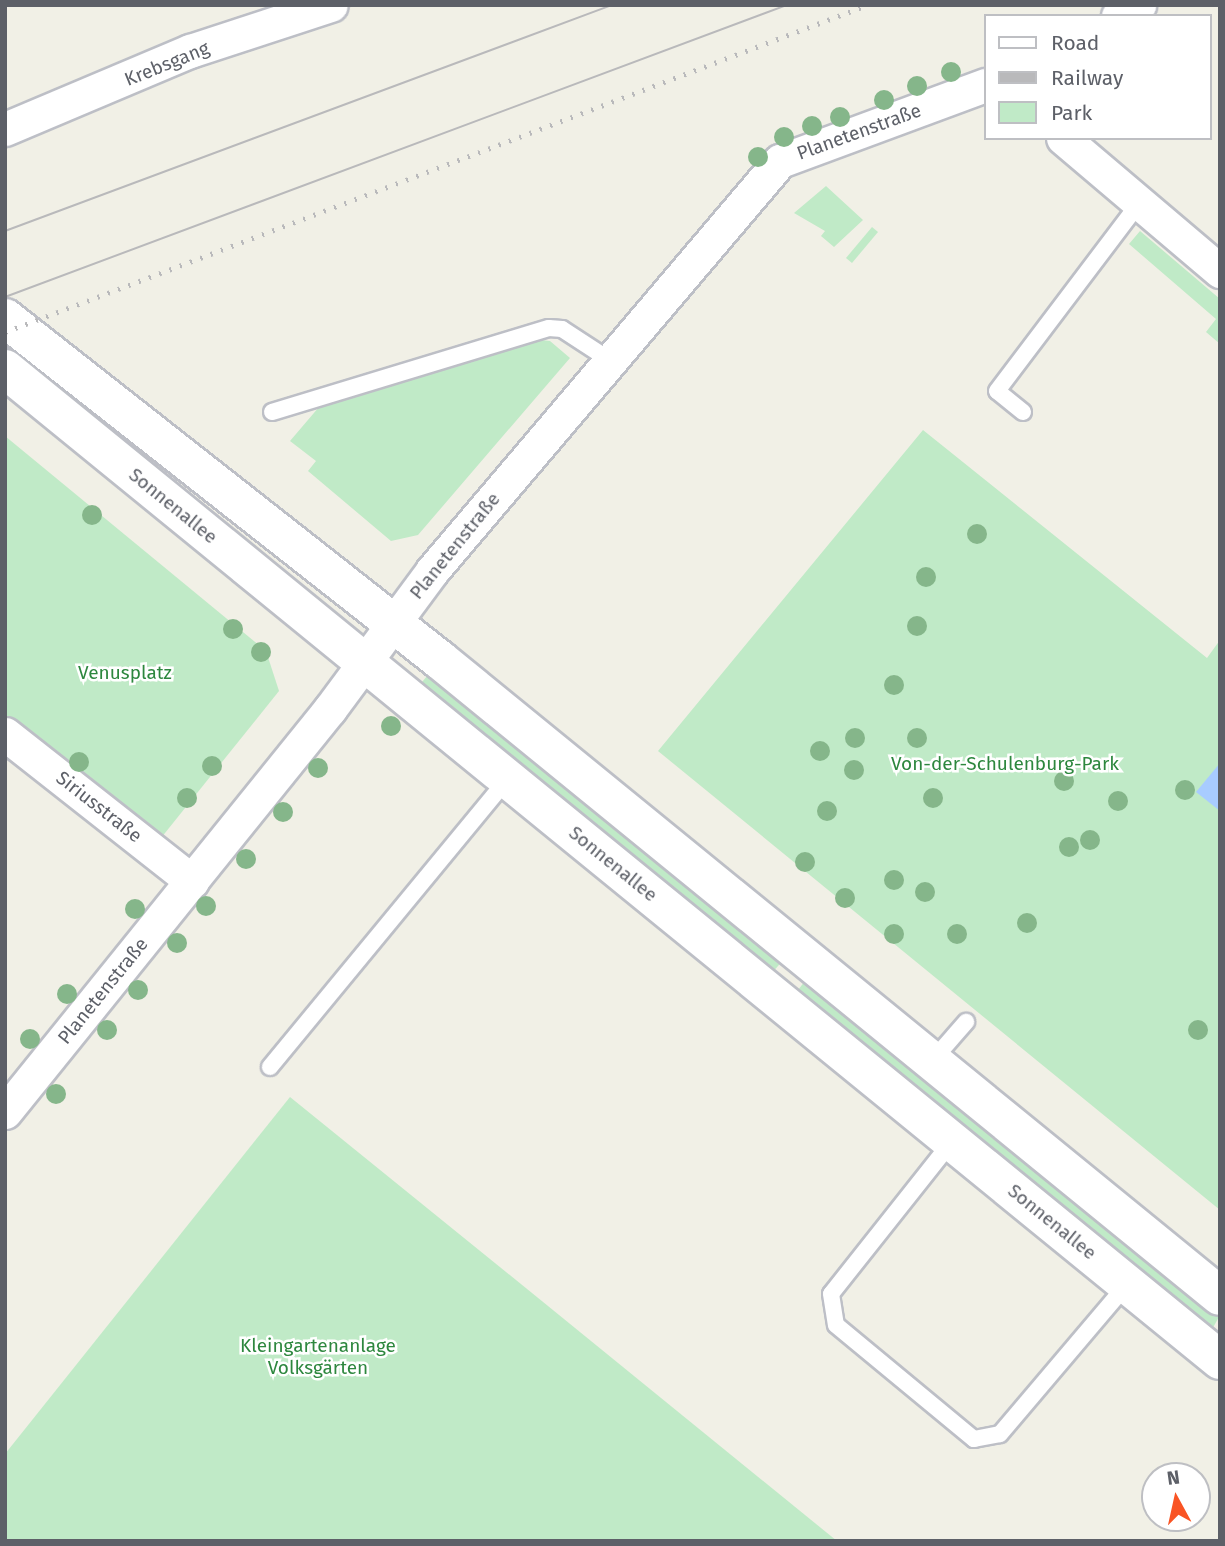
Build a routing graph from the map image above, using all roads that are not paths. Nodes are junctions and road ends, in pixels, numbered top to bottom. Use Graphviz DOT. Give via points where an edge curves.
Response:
graph roads {
  1 [pos="331,5"];
  2 [pos="1139,5"];
  3 [pos="283,13"];
  4 [pos="1122,14"];
  5 [pos="984,85"];
  6 [pos="5,129"];
  7 [pos="1065,140"];
  8 [pos="1139,203"];
  9 [pos="1220,271"];
  10 [pos="5,318"];
  11 [pos="611,361"];
  12 [pos="5,369"];
  13 [pos="272,412"];
  14 [pos="1023,412"];
  15 [pos="393,623"];
  16 [pos="364,662"];
  17 [pos="5,734"];
  18 [pos="507,779"];
  19 [pos="192,881"];
  20 [pos="966,1022"];
  21 [pos="932,1061"];
  22 [pos="270,1067"];
  23 [pos="5,1112"];
  24 [pos="953,1140"];
  25 [pos="1128,1284"];
  26 [pos="1220,1296"];
  27 [pos="1220,1360"];
  1 -- 3 [label="street, Krebsgang"];
  2 -- 4 [label="street"];
  3 -- 6 [label="street, Krebsgang"];
  5 -- 11 [label="street, Planetenstraße" via="780,161"];
  7 -- 8 [label="street"];
  8 -- 9 [label="street"];
  8 -- 14 [label="lane" via="997,391"];
  10 -- 15 [label="main road"];
  11 -- 13 [label="lane" via="586,342 549,328"];
  11 -- 15 [label="street, Planetenstraße"];
  12 -- 16 [label="main road, Sonnenallee"];
  15 -- 16 [label="street, Planetenstraße"];
  15 -- 21 [label="main road"];
  16 -- 18 [label="main road, Sonnenallee"];
  16 -- 19 [label="street, Planetenstraße"];
  17 -- 19 [label="street, Siriusstraße"];
  18 -- 22 [label="lane"];
  18 -- 24 [label="main road, Sonnenallee"];
  19 -- 23 [label="street, Planetenstraße"];
  20 -- 21 [label="lane"];
  21 -- 26 [label="main road"];
  24 -- 25 [label="main road, Sonnenallee"];
  24 -- 25 [label="lane" via="831,1294 836,1325 974,1439 1000,1434"];
  25 -- 27 [label="main road, Sonnenallee"];
}
